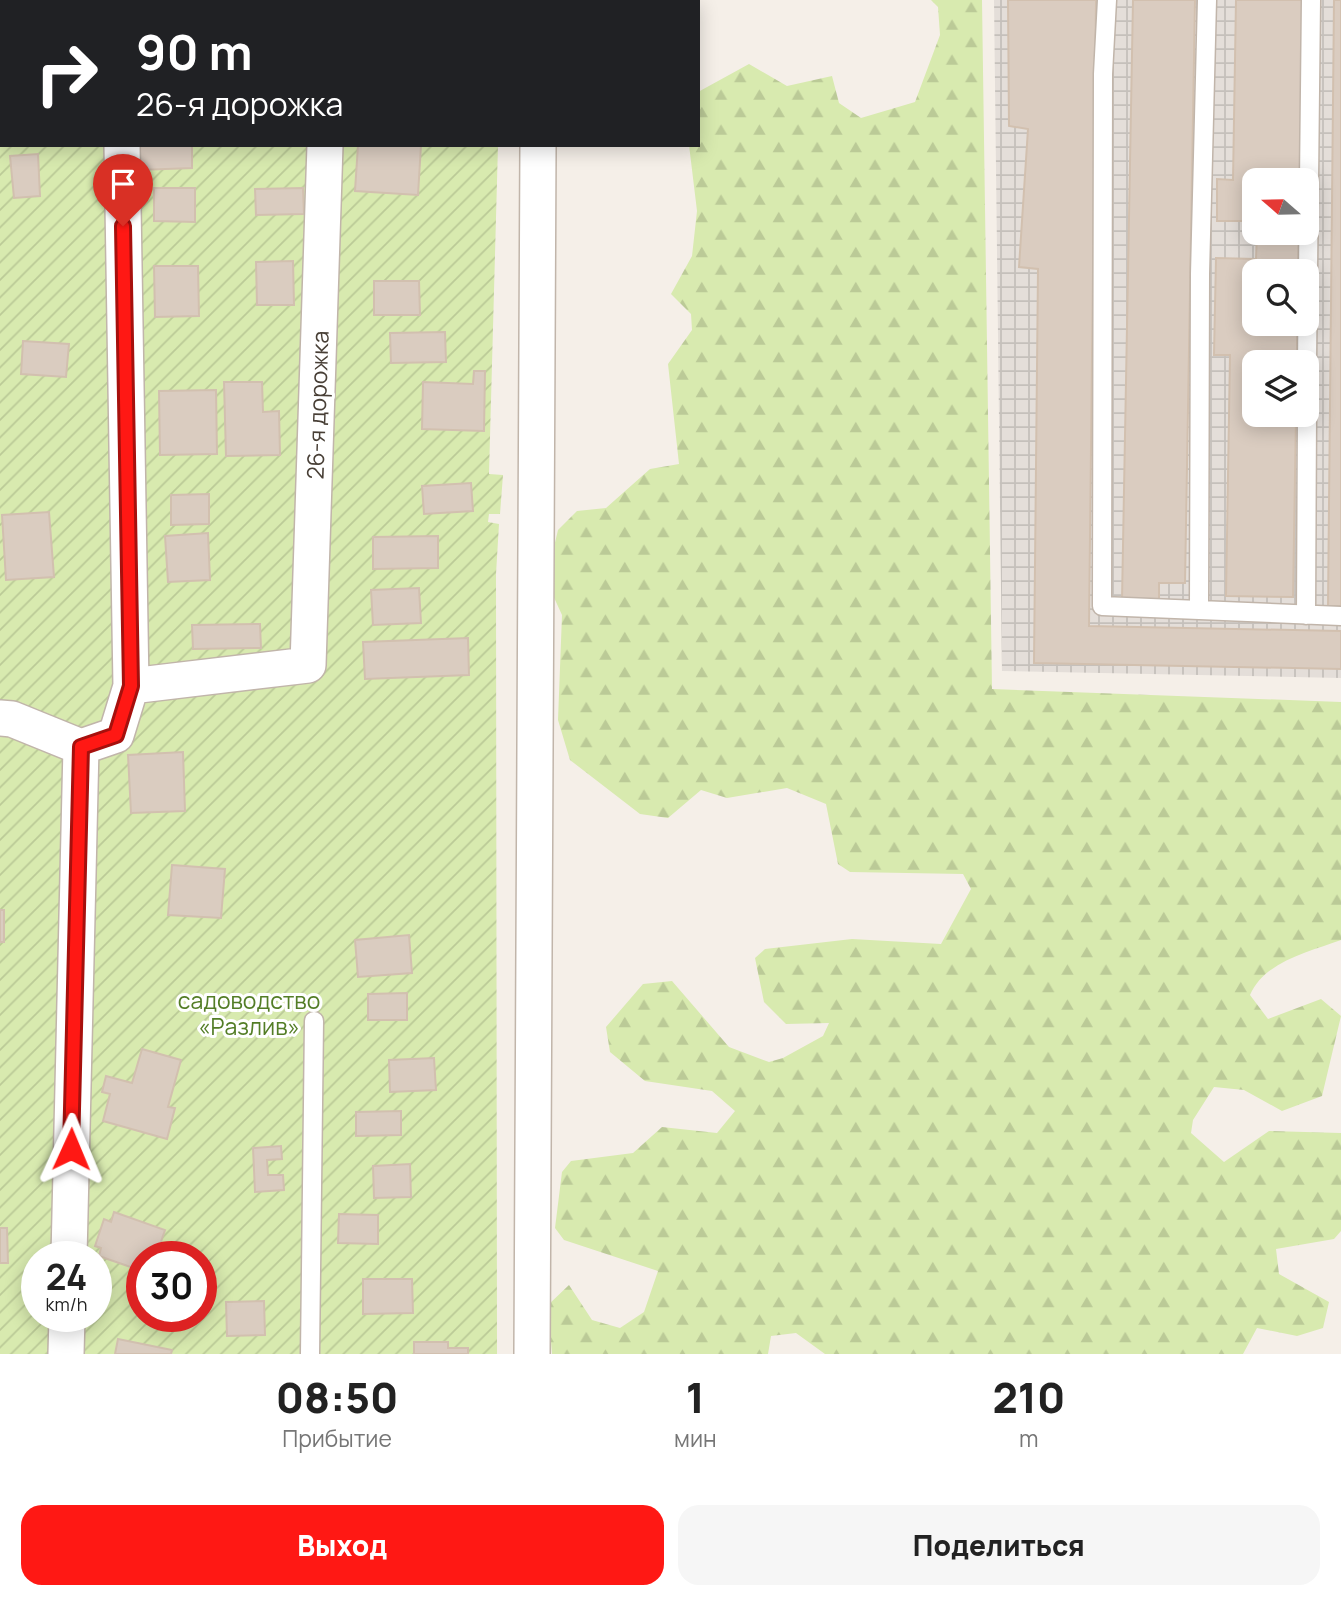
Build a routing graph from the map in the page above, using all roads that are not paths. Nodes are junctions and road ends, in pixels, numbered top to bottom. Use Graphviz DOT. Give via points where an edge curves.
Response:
graph roads {
  1 [pos="1107,0"];
  2 [pos="1207,0"];
  3 [pos="1311,0"];
  4 [pos="122,147"];
  5 [pos="325,147"];
  6 [pos="538,147"];
  7 [pos="1307,350"];
  8 [pos="1307,427"];
  9 [pos="1199,610"];
  10 [pos="1306,615"];
  11 [pos="1341,616"];
  12 [pos="131,686"];
  13 [pos="0,718"];
  14 [pos="81,747"];
  15 [pos="314,1021"];
  16 [pos="69,1241"];
  17 [pos="67,1332"];
  18 [pos="66,1354"];
  19 [pos="310,1354"];
  20 [pos="532,1354"];
  1 -- 9 [label="lane" via="1102,606"];
  2 -- 9 [label="lane"];
  3 -- 7 [label="lane"];
  4 -- 12 [label="street"];
  5 -- 12 [label="street, 26-я дорожка" via="308,665"];
  6 -- 20 [label="street"];
  8 -- 10 [label="lane"];
  9 -- 10 [label="lane"];
  10 -- 11 [label="lane"];
  12 -- 14 [label="street" via="116,735"];
  13 -- 14 [label="street"];
  14 -- 16 [label="street"];
  15 -- 19 [label="lane"];
  17 -- 18 [label="street"];
}
